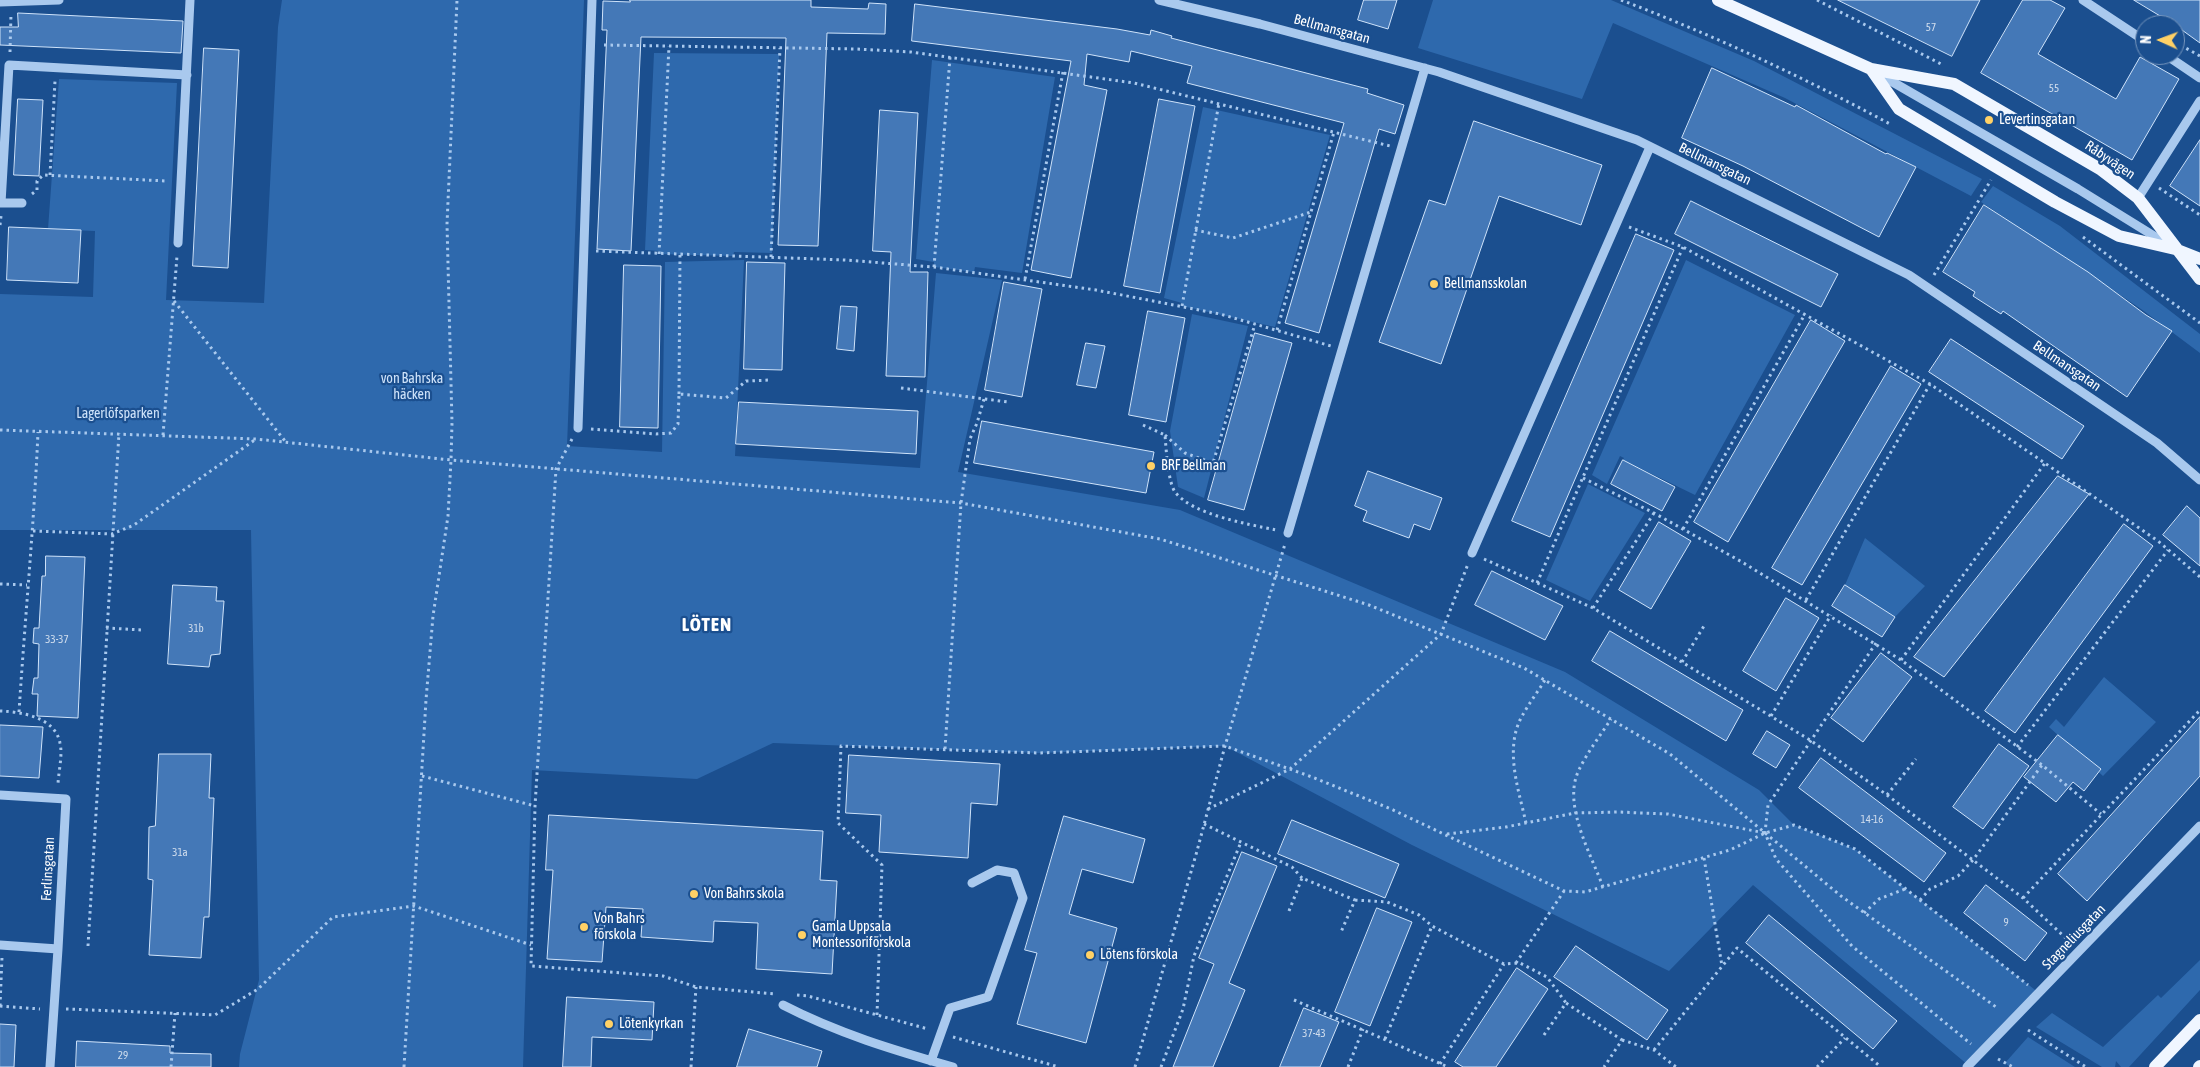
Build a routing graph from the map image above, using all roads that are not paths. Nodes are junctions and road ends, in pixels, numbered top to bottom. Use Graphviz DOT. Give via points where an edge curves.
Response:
graph roads {
  1 [pos="59,0"];
  2 [pos="190,0"];
  3 [pos="592,0"];
  4 [pos="1159,0"];
  5 [pos="1718,0"];
  6 [pos="2082,0"];
  7 [pos="22,1"];
  8 [pos="0,2"];
  9 [pos="2135,34"];
  10 [pos="2181,65"];
  11 [pos="1425,68"];
  12 [pos="1870,69"];
  13 [pos="187,75"];
  14 [pos="2200,78"];
  15 [pos="4,80"];
  16 [pos="2200,100"];
  17 [pos="1650,147"];
  18 [pos="2138,198"];
  19 [pos="22,203"];
  20 [pos="178,243"];
  21 [pos="2175,249"];
  22 [pos="2200,259"];
  23 [pos="2200,279"];
  24 [pos="578,428"];
  25 [pos="2200,480"];
  26 [pos="1288,533"];
  27 [pos="1472,553"];
  28 [pos="0,795"];
  29 [pos="2200,826"];
  30 [pos="972,883"];
  31 [pos="1,945"];
  32 [pos="58,949"];
  33 [pos="783,1005"];
  34 [pos="2200,1020"];
  35 [pos="931,1061"];
  36 [pos="50,1067"];
  37 [pos="953,1067"];
  38 [pos="1967,1067"];
  39 [pos="2155,1067"];
  1 -- 7 [label="street"];
  2 -- 13 [label="street"];
  3 -- 24 [label="street"];
  4 -- 11 [label="street, Bellmansgatan"];
  5 -- 12 [label="main road, Råbyvägen"];
  6 -- 9 [label="street"];
  7 -- 8 [label="street"];
  10 -- 14 [label="street"];
  11 -- 17 [label="street, Bellmansgatan"];
  11 -- 26 [label="street"];
  12 -- 18 [label="main road, Råbyvägen" via="1954,84 2100,169"];
  12 -- 21 [label="street, Råbyvägen" via="2070,184"];
  12 -- 21 [label="main road, Råbyvägen" via="1899,109 1979,158 2118,236"];
  13 -- 15 [label="street" via="9,65"];
  13 -- 20 [label="street"];
  15 -- 19 [label="street" via="2,203"];
  16 -- 18 [label="street"];
  17 -- 25 [label="street, Bellmansgatan" via="1909,275 2157,443"];
  17 -- 27 [label="street"];
  18 -- 21 [label="main road, Råbyvägen"];
  21 -- 22 [label="main road, Råbyvägen"];
  21 -- 23 [label="main road, Råbyvägen"];
  28 -- 32 [label="street, Ferlinsgatan" via="66,798"];
  29 -- 38 [label="street, Stagneliusgatan"];
  30 -- 35 [label="street" via="998,870 1014,873 1023,898 988,997 950,1008"];
  31 -- 32 [label="street"];
  32 -- 36 [label="street"];
  33 -- 35 [label="street" via="864,1041"];
  34 -- 39 [label="main road"];
  35 -- 37 [label="street"];
}
